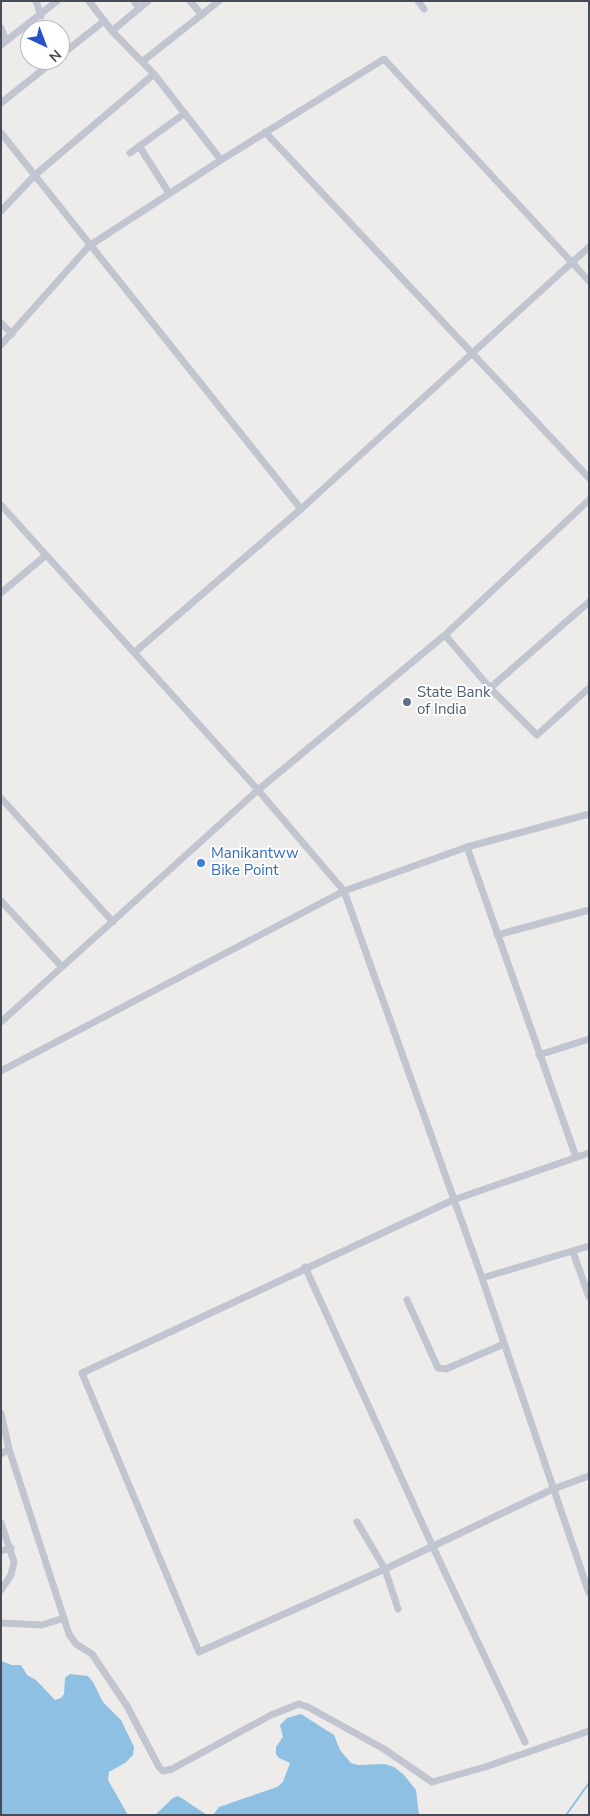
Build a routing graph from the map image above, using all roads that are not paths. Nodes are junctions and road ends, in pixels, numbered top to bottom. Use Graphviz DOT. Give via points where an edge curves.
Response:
graph roads {
  1 [pos="36,1"];
  2 [pos="57,1"];
  3 [pos="89,1"];
  4 [pos="134,1"];
  5 [pos="148,1"];
  6 [pos="190,1"];
  7 [pos="219,1"];
  8 [pos="418,1"];
  9 [pos="139,8"];
  10 [pos="424,9"];
  11 [pos="202,14"];
  12 [pos="40,16"];
  13 [pos="104,21"];
  14 [pos="1,28"];
  15 [pos="112,31"];
  16 [pos="4,42"];
  17 [pos="70,48"];
  18 [pos="143,62"];
  19 [pos="42,70"];
  20 [pos="154,74"];
  21 [pos="1,102"];
  22 [pos="185,113"];
  23 [pos="265,132"];
  24 [pos="1,133"];
  25 [pos="139,146"];
  26 [pos="130,153"];
  27 [pos="221,160"];
  28 [pos="36,175"];
  29 [pos="169,193"];
  30 [pos="1,211"];
  31 [pos="89,246"];
  32 [pos="589,247"];
  33 [pos="571,262"];
  34 [pos="589,281"];
  35 [pos="1,323"];
  36 [pos="12,334"];
  37 [pos="1,345"];
  38 [pos="472,353"];
  39 [pos="589,478"];
  40 [pos="589,500"];
  41 [pos="1,505"];
  42 [pos="301,510"];
  43 [pos="46,555"];
  44 [pos="1,593"];
  45 [pos="589,602"];
  46 [pos="445,635"];
  47 [pos="134,652"];
  48 [pos="490,688"];
  49 [pos="589,688"];
  50 [pos="258,790"];
  51 [pos="1,798"];
  52 [pos="589,814"];
  53 [pos="467,847"];
  54 [pos="344,891"];
  55 [pos="1,901"];
  56 [pos="589,910"];
  57 [pos="113,922"];
  58 [pos="497,935"];
  59 [pos="62,967"];
  60 [pos="3,1018"];
  61 [pos="589,1039"];
  62 [pos="539,1055"];
  63 [pos="1,1072"];
  64 [pos="589,1153"];
  65 [pos="576,1157"];
  66 [pos="452,1200"];
  67 [pos="589,1246"];
  68 [pos="573,1252"];
  69 [pos="306,1267"];
  70 [pos="482,1278"];
  71 [pos="589,1297"];
  72 [pos="407,1300"];
  73 [pos="504,1344"];
  74 [pos="1,1413"];
  75 [pos="9,1449"];
  76 [pos="1,1454"];
  77 [pos="589,1476"];
  78 [pos="553,1488"];
  79 [pos="357,1522"];
  80 [pos="1,1523"];
  81 [pos="432,1545"];
  82 [pos="11,1548"];
  83 [pos="1,1551"];
  84 [pos="385,1569"];
  85 [pos="1,1590"];
  86 [pos="589,1593"];
  87 [pos="398,1609"];
  88 [pos="64,1618"];
  89 [pos="1,1623"];
  90 [pos="589,1731"];
  91 [pos="525,1742"];
  1 -- 12 [label="street"];
  2 -- 12 [label="street"];
  3 -- 13 [label="street"];
  4 -- 9 [label="street"];
  5 -- 9 [label="street"];
  6 -- 11 [label="street"];
  7 -- 11 [label="street"];
  8 -- 10 [label="street"];
  9 -- 15 [label="street"];
  11 -- 18 [label="street"];
  12 -- 16 [label="street"];
  13 -- 15 [label="street"];
  13 -- 17 [label="street"];
  14 -- 16 [label="street"];
  15 -- 18 [label="street"];
  18 -- 20 [label="street"];
  19 -- 21 [label="street"];
  20 -- 22 [label="street"];
  20 -- 28 [label="street"];
  22 -- 25 [label="street"];
  22 -- 27 [label="street"];
  23 -- 27 [label="street"];
  23 -- 33 [label="street" via="384,59"];
  23 -- 38 [label="street"];
  24 -- 28 [label="street"];
  25 -- 26 [label="street"];
  25 -- 29 [label="street"];
  27 -- 29 [label="street"];
  28 -- 30 [label="street"];
  28 -- 31 [label="street"];
  29 -- 31 [label="street"];
  31 -- 36 [label="street"];
  31 -- 42 [label="street" via="181,356"];
  32 -- 33 [label="street"];
  33 -- 34 [label="street"];
  33 -- 38 [label="street"];
  35 -- 36 [label="street"];
  36 -- 37 [label="street"];
  38 -- 39 [label="street"];
  38 -- 42 [label="street"];
  40 -- 46 [label="street"];
  41 -- 43 [label="street"];
  42 -- 47 [label="street"];
  43 -- 44 [label="street"];
  43 -- 47 [label="street"];
  45 -- 48 [label="street"];
  46 -- 48 [label="street"];
  46 -- 50 [label="street"];
  47 -- 50 [label="street"];
  48 -- 49 [label="street" via="537,735"];
  50 -- 54 [label="street"];
  50 -- 57 [label="street"];
  51 -- 57 [label="street"];
  52 -- 53 [label="street"];
  53 -- 54 [label="street"];
  53 -- 58 [label="street"];
  54 -- 63 [label="street"];
  54 -- 66 [label="street"];
  55 -- 59 [label="street"];
  56 -- 58 [label="street"];
  57 -- 59 [label="street"];
  58 -- 62 [label="street"];
  59 -- 60 [label="street"];
  61 -- 62 [label="street"];
  62 -- 65 [label="street"];
  64 -- 65 [label="street"];
  65 -- 66 [label="street"];
  66 -- 69 [label="street"];
  66 -- 70 [label="street"];
  67 -- 68 [label="street"];
  68 -- 70 [label="street"];
  68 -- 71 [label="street"];
  69 -- 81 [label="street"];
  69 -- 84 [label="street" via="82,1373 199,1652"];
  70 -- 73 [label="street"];
  72 -- 73 [label="street" via="438,1368 446,1369"];
  73 -- 78 [label="street"];
  74 -- 75 [label="street"];
  75 -- 76 [label="street"];
  75 -- 88 [label="street"];
  77 -- 78 [label="street"];
  78 -- 81 [label="street"];
  78 -- 86 [label="street"];
  79 -- 84 [label="street"];
  80 -- 82 [label="street"];
  81 -- 84 [label="street"];
  81 -- 91 [label="street"];
  82 -- 83 [label="street"];
  82 -- 85 [label="street" via="14,1562 11,1575"];
  84 -- 87 [label="street"];
  88 -- 89 [label="street" via="42,1625"];
  88 -- 90 [label="street" via="76,1644 92,1654 128,1706 163,1771 271,1715 299,1704 384,1749 432,1782"];
}
